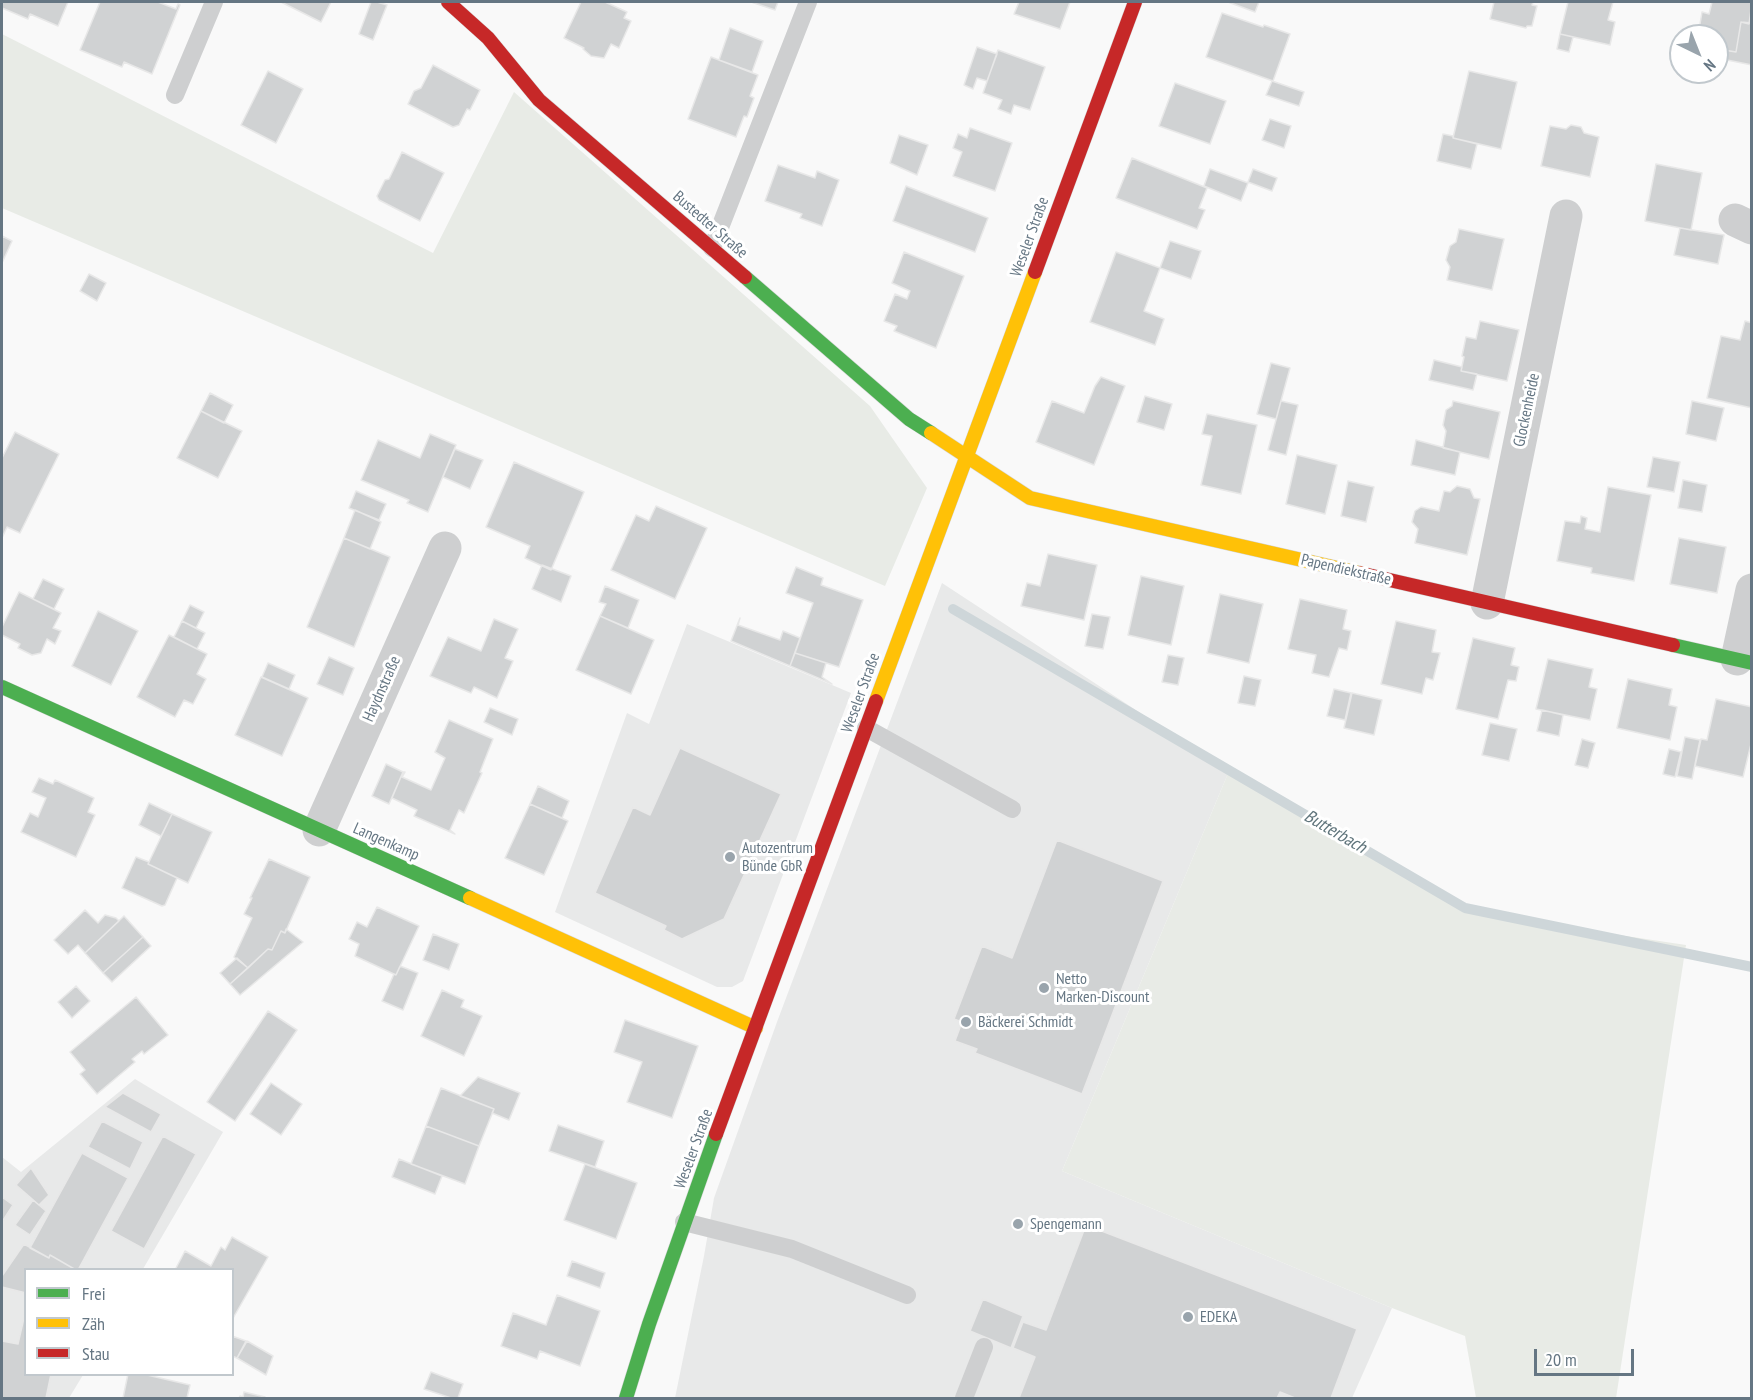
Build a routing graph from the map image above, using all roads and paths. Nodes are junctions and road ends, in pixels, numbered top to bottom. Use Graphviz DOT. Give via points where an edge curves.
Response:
graph roads {
  1 [pos="214,2"];
  2 [pos="448,2"];
  3 [pos="808,2"];
  4 [pos="1135,2"];
  5 [pos="175,95"];
  6 [pos="1566,216"];
  7 [pos="712,248"];
  8 [pos="966,456"];
  9 [pos="445,548"];
  10 [pos="1752,590"];
  11 [pos="1487,603"];
  12 [pos="1744,661"];
  13 [pos="2,687"];
  14 [pos="866,728"];
  15 [pos="1012,809"];
  16 [pos="319,830"];
  17 [pos="756,1028"];
  18 [pos="684,1222"];
  19 [pos="908,1294"];
  20 [pos="984,1347"];
  21 [pos="626,1398"];
  22 [pos="964,1398"];
  1 -- 5 [label="lane"];
  2 -- 7 [label="street, Bustedter Straße" via="488,38 539,100"];
  3 -- 7 [label="lane"];
  4 -- 8 [label="street, Weseler Straße"];
  6 -- 11 [label="street, Glockenheide"];
  7 -- 8 [label="street, Bustedter Straße" via="909,419"];
  8 -- 11 [label="street, Papendiekstraße" via="1030,498"];
  8 -- 14 [label="street, Weseler Straße"];
  9 -- 16 [label="street, Haydnstraße"];
  10 -- 12 [label="street, Papendiekstraße"];
  11 -- 12 [label="street, Papendiekstraße"];
  13 -- 16 [label="street, Langenkamp"];
  14 -- 15 [label="lane"];
  14 -- 17 [label="street, Weseler Straße"];
  16 -- 17 [label="street, Langenkamp"];
  17 -- 18 [label="street, Weseler Straße"];
  18 -- 19 [label="lane" via="792,1249"];
  18 -- 21 [label="street, Weseler Straße"];
  20 -- 22 [label="lane"];
}
